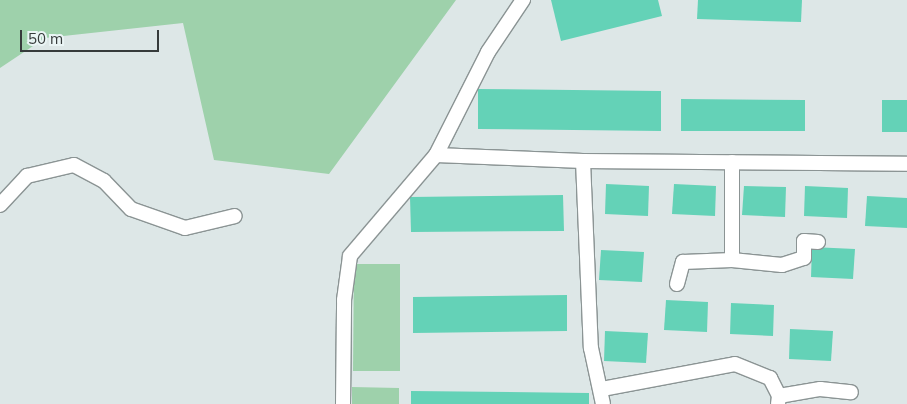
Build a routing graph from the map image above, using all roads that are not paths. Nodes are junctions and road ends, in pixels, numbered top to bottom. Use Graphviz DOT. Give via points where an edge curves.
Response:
graph roads {
  1 [pos="523,0"];
  2 [pos="436,154"];
  3 [pos="583,161"];
  4 [pos="732,162"];
  5 [pos="907,164"];
  6 [pos="0,205"];
  7 [pos="235,216"];
  8 [pos="818,242"];
  9 [pos="732,260"];
  10 [pos="677,284"];
  11 [pos="602,389"];
  12 [pos="851,392"];
  13 [pos="778,400"];
  14 [pos="344,404"];
  15 [pos="603,404"];
  1 -- 2 [label="street" via="488,52"];
  2 -- 3 [label="street"];
  2 -- 14 [label="street" via="350,256 344,300"];
  3 -- 4 [label="street"];
  3 -- 11 [label="street" via="592,348 594,370"];
  4 -- 5 [label="street"];
  4 -- 9 [label="street"];
  6 -- 7 [label="street" via="27,176 74,165 104,181 131,209 185,228"];
  8 -- 9 [label="street" via="804,241 804,258 782,265"];
  9 -- 10 [label="street" via="683,262"];
  11 -- 13 [label="street" via="734,364 770,378"];
  11 -- 15 [label="street"];
  12 -- 13 [label="street" via="820,389"];
}
